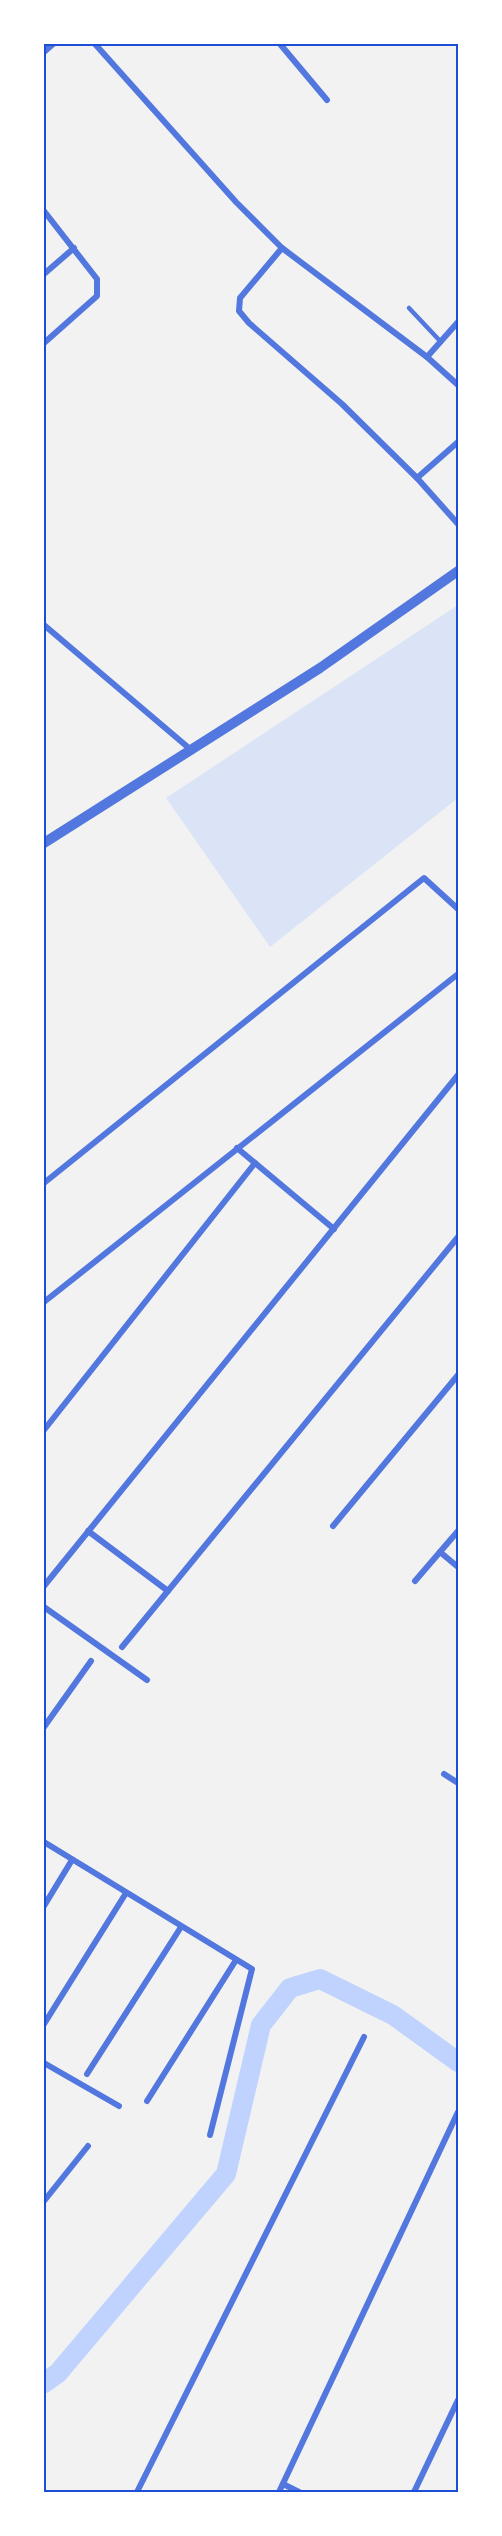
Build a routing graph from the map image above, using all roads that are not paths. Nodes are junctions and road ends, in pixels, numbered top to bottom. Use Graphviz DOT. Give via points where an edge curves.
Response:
graph roads {
  1 [pos="53,44"];
  2 [pos="95,44"];
  3 [pos="280,44"];
  4 [pos="44,52"];
  5 [pos="327,100"];
  6 [pos="44,211"];
  7 [pos="75,248"];
  8 [pos="282,248"];
  9 [pos="44,274"];
  10 [pos="409,308"];
  11 [pos="459,322"];
  12 [pos="441,342"];
  13 [pos="44,343"];
  14 [pos="427,357"];
  15 [pos="459,385"];
  16 [pos="459,442"];
  17 [pos="417,478"];
  18 [pos="459,524"];
  19 [pos="459,571"];
  20 [pos="44,625"];
  21 [pos="190,749"];
  22 [pos="44,843"];
  23 [pos="459,909"];
  24 [pos="459,974"];
  25 [pos="459,1076"];
  26 [pos="237,1149"];
  27 [pos="255,1163"];
  28 [pos="44,1183"];
  29 [pos="334,1229"];
  30 [pos="459,1237"];
  31 [pos="44,1302"];
  32 [pos="459,1375"];
  33 [pos="44,1430"];
  34 [pos="333,1526"];
  35 [pos="88,1531"];
  36 [pos="459,1531"];
  37 [pos="440,1552"];
  38 [pos="459,1567"];
  39 [pos="416,1581"];
  40 [pos="44,1586"];
  41 [pos="168,1590"];
  42 [pos="44,1607"];
  43 [pos="122,1647"];
  44 [pos="91,1661"];
  45 [pos="147,1680"];
  46 [pos="44,1727"];
  47 [pos="444,1774"];
  48 [pos="459,1783"];
  49 [pos="44,1842"];
  50 [pos="72,1860"];
  51 [pos="126,1893"];
  52 [pos="44,1906"];
  53 [pos="181,1927"];
  54 [pos="236,1960"];
  55 [pos="44,2024"];
  56 [pos="364,2037"];
  57 [pos="44,2063"];
  58 [pos="87,2074"];
  59 [pos="147,2101"];
  60 [pos="119,2106"];
  61 [pos="459,2112"];
  62 [pos="210,2135"];
  63 [pos="88,2146"];
  64 [pos="44,2201"];
  65 [pos="459,2400"];
  66 [pos="283,2484"];
  67 [pos="137,2493"];
  68 [pos="279,2493"];
  69 [pos="299,2493"];
  70 [pos="414,2493"];
  1 -- 4 [label="street"];
  2 -- 8 [label="street"];
  3 -- 5 [label="street"];
  6 -- 7 [label="street"];
  7 -- 9 [label="street"];
  7 -- 13 [label="street" via="97,279 97,296"];
  8 -- 14 [label="street"];
  8 -- 17 [label="street" via="240,298 239,311"];
  10 -- 12 [label="lane"];
  11 -- 12 [label="street"];
  12 -- 14 [label="street"];
  14 -- 15 [label="street"];
  16 -- 17 [label="street"];
  17 -- 18 [label="street"];
  19 -- 21 [label="street" via="320,668"];
  20 -- 21 [label="street"];
  21 -- 22 [label="street"];
  23 -- 28 [label="street" via="424,878"];
  24 -- 26 [label="street"];
  25 -- 29 [label="street"];
  26 -- 27 [label="street"];
  26 -- 31 [label="street"];
  27 -- 29 [label="street"];
  27 -- 33 [label="street"];
  29 -- 35 [label="street"];
  30 -- 41 [label="street"];
  32 -- 34 [label="street"];
  35 -- 40 [label="street"];
  35 -- 41 [label="street"];
  36 -- 37 [label="street"];
  37 -- 38 [label="street"];
  37 -- 39 [label="street"];
  41 -- 43 [label="street"];
  42 -- 45 [label="street"];
  44 -- 46 [label="street"];
  47 -- 48 [label="street"];
  49 -- 50 [label="street"];
  50 -- 51 [label="street"];
  50 -- 52 [label="street"];
  51 -- 53 [label="street"];
  51 -- 55 [label="street"];
  53 -- 54 [label="street"];
  53 -- 58 [label="street"];
  54 -- 59 [label="street"];
  54 -- 62 [label="street" via="252,1969"];
  56 -- 67 [label="street"];
  57 -- 60 [label="street"];
  61 -- 66 [label="street"];
  63 -- 64 [label="street"];
  65 -- 70 [label="street"];
  66 -- 68 [label="street"];
  66 -- 69 [label="street"];
}
